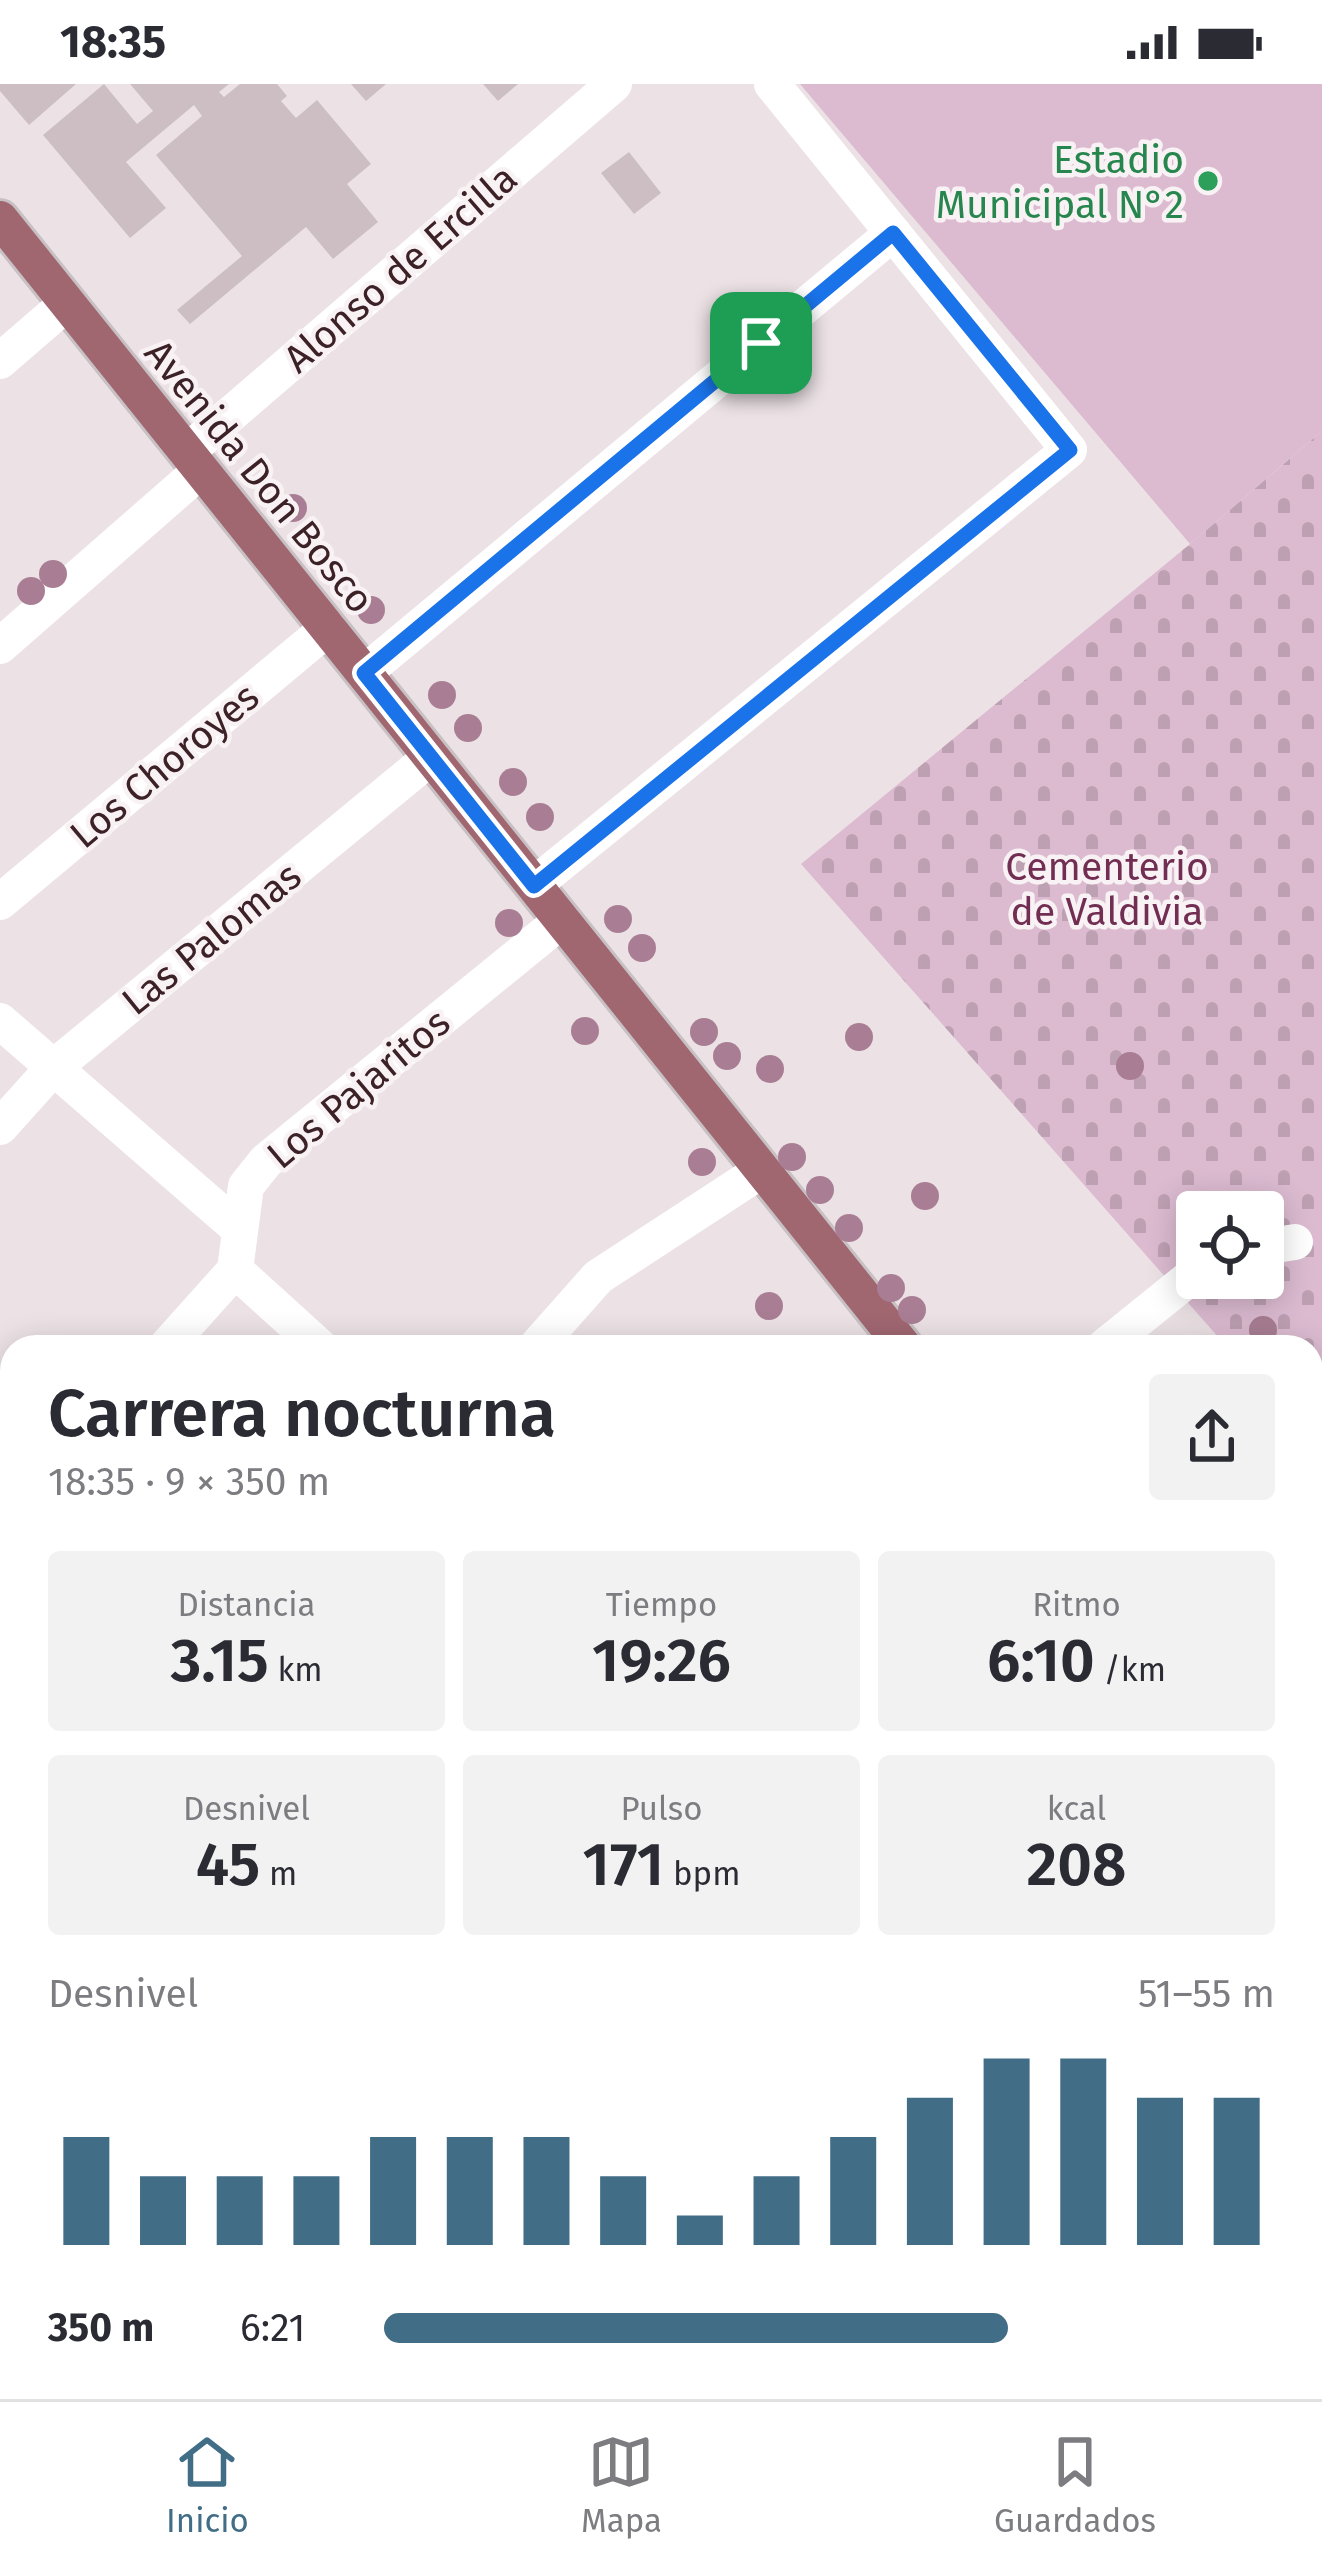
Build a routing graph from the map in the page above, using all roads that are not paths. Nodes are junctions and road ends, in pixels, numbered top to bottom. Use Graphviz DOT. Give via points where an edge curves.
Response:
graph roads {
  1 [pos="614,84"];
  2 [pos="772,84"];
  3 [pos="0,219"];
  4 [pos="893,233"];
  5 [pos="67,303"];
  6 [pos="0,361"];
  7 [pos="194,461"];
  8 [pos="328,628"];
  9 [pos="0,646"];
  10 [pos="364,673"];
  11 [pos="431,757"];
  12 [pos="534,886"];
  13 [pos="0,902"];
  14 [pos="562,920"];
  15 [pos="0,1021"];
  16 [pos="53,1068"];
  17 [pos="0,1127"];
  18 [pos="762,1170"];
  19 [pos="238,1228"];
  20 [pos="235,1270"];
  21 [pos="1176,1289"];
  22 [pos="177,1335"];
  23 [pos="307,1335"];
  24 [pos="547,1335"];
  25 [pos="891,1335"];
  26 [pos="1119,1335"];
  1 -- 7 [label="street, Alonso de Ercilla"];
  2 -- 4 [label="street"];
  3 -- 5 [label="main road, Avenida Don Bosco"];
  4 -- 10 [label="street"];
  4 -- 12 [label="street" via="1070,450"];
  5 -- 6 [label="street"];
  5 -- 7 [label="main road, Avenida Don Bosco"];
  7 -- 8 [label="main road, Avenida Don Bosco"];
  7 -- 9 [label="street, Alonso de Ercilla"];
  8 -- 10 [label="main road, Avenida Don Bosco"];
  8 -- 13 [label="street, Los Choroyes"];
  10 -- 11 [label="main road, Avenida Don Bosco"];
  11 -- 12 [label="main road, Avenida Don Bosco"];
  11 -- 16 [label="street, Las Palomas"];
  12 -- 14 [label="main road, Avenida Don Bosco"];
  14 -- 18 [label="main road, Avenida Don Bosco"];
  14 -- 19 [label="street, Los Pajaritos" via="266,1161 246,1186"];
  15 -- 16 [label="street"];
  16 -- 17 [label="street, Las Palomas"];
  16 -- 19 [label="street"];
  18 -- 24 [label="street" via="598,1277"];
  18 -- 25 [label="main road, Avenida Don Bosco"];
  19 -- 20 [label="street, Los Pajaritos"];
  20 -- 22 [label="street"];
  20 -- 23 [label="street"];
  21 -- 26 [label="street"];
}
